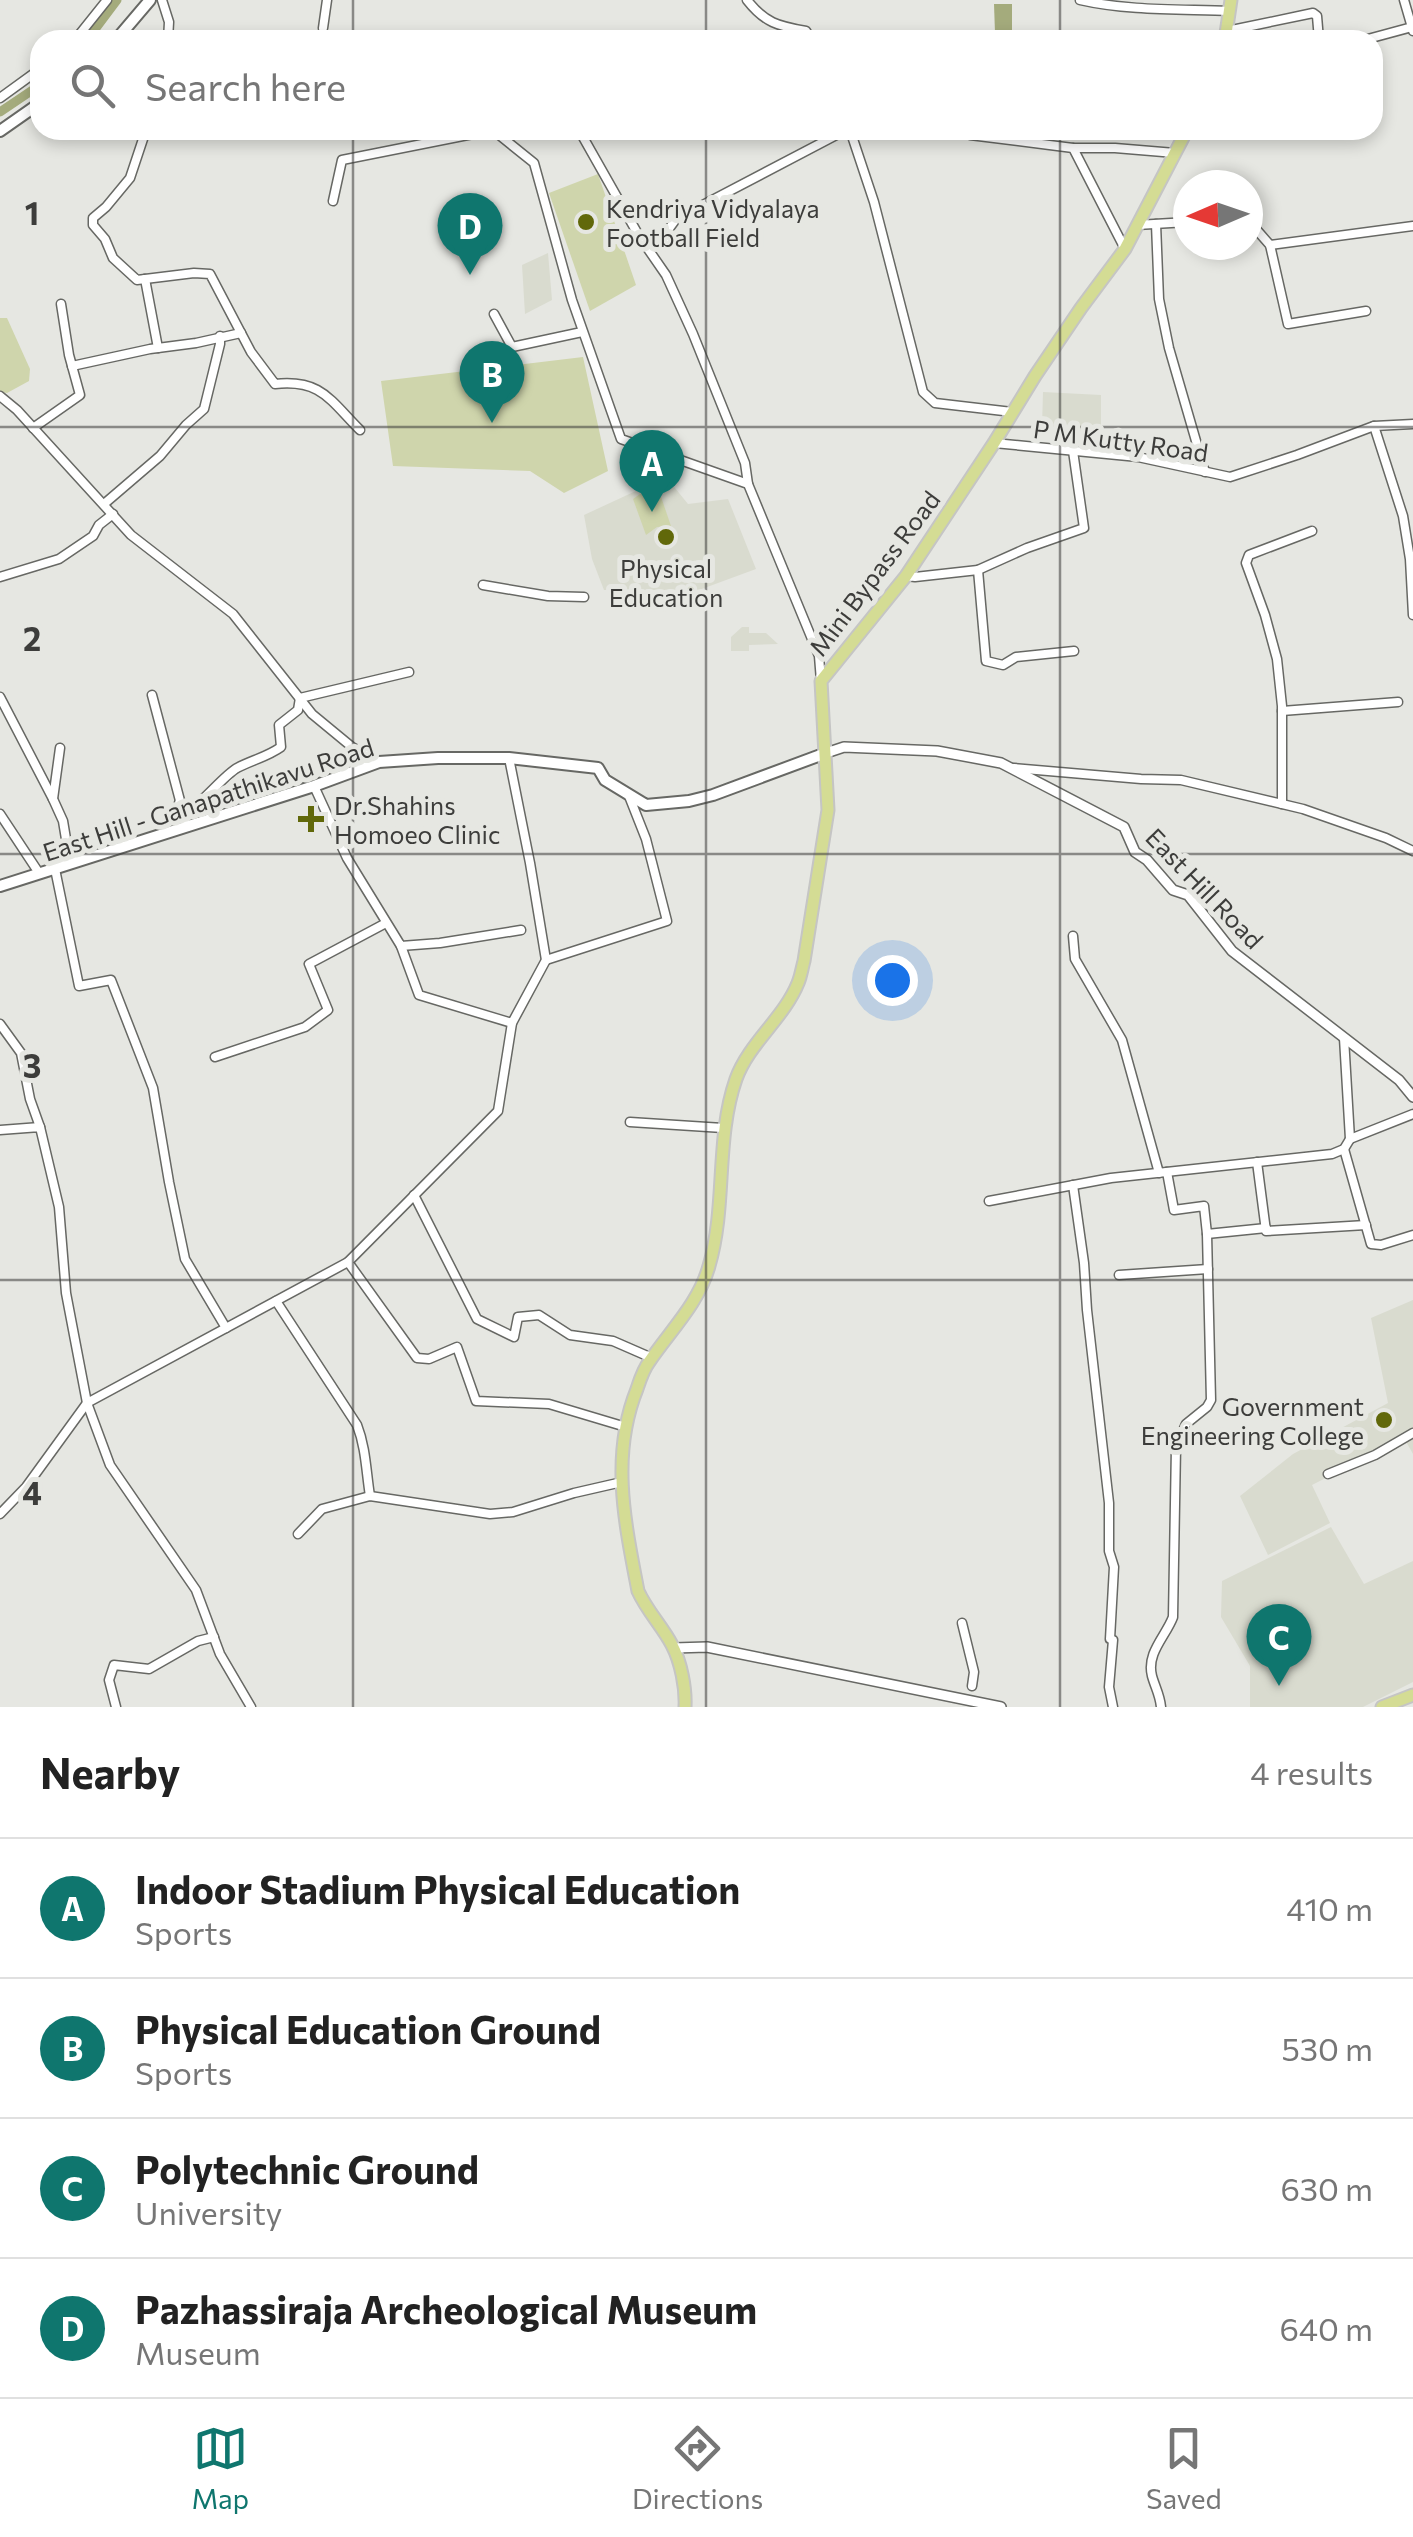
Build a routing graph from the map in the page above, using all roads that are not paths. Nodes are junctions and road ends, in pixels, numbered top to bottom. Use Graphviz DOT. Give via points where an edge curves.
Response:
graph roads {
  1 [pos="107,0"];
  2 [pos="150,0"];
  3 [pos="162,0"];
  4 [pos="327,0"];
  5 [pos="747,0"];
  6 [pos="1080,0"];
  7 [pos="1406,1"];
  8 [pos="1230,5"];
  9 [pos="323,28"];
  10 [pos="1412,29"];
  11 [pos="82,30"];
  12 [pos="124,30"];
  13 [pos="169,30"];
  14 [pos="800,30"];
  15 [pos="1227,30"];
  16 [pos="1246,30"];
  17 [pos="1318,30"];
  18 [pos="1383,36"];
  19 [pos="30,76"];
  20 [pos="1,95"];
  21 [pos="30,110"];
  22 [pos="0,130"];
  23 [pos="143,140"];
  24 [pos="443,140"];
  25 [pos="506,140"];
  26 [pos="584,140"];
  27 [pos="829,140"];
  28 [pos="852,140"];
  29 [pos="1006,140"];
  30 [pos="1182,140"];
  31 [pos="1073,148"];
  32 [pos="1175,153"];
  33 [pos="333,202"];
  34 [pos="1173,223"];
  35 [pos="1156,224"];
  36 [pos="1137,225"];
  37 [pos="1413,226"];
  38 [pos="1263,237"];
  39 [pos="666,242"];
  40 [pos="1270,245"];
  41 [pos="1125,249"];
  42 [pos="145,280"];
  43 [pos="61,304"];
  44 [pos="1366,310"];
  45 [pos="494,314"];
  46 [pos="241,332"];
  47 [pos="582,332"];
  48 [pos="220,336"];
  49 [pos="158,348"];
  50 [pos="72,366"];
  51 [pos="0,396"];
  52 [pos="1012,412"];
  53 [pos="1413,424"];
  54 [pos="1374,426"];
  55 [pos="33,428"];
  56 [pos="360,430"];
  57 [pos="994,443"];
  58 [pos="1073,450"];
  59 [pos="1205,472"];
  60 [pos="748,484"];
  61 [pos="104,504"];
  62 [pos="113,514"];
  63 [pos="1312,531"];
  64 [pos="978,570"];
  65 [pos="906,576"];
  66 [pos="0,577"];
  67 [pos="483,585"];
  68 [pos="584,598"];
  69 [pos="1413,615"];
  70 [pos="1074,651"];
  71 [pos="409,672"];
  72 [pos="821,682"];
  73 [pos="152,695"];
  74 [pos="0,697"];
  75 [pos="300,698"];
  76 [pos="1398,702"];
  77 [pos="1282,711"];
  78 [pos="60,748"];
  79 [pos="826,753"];
  80 [pos="509,758"];
  81 [pos="379,762"];
  82 [pos="1012,768"];
  83 [pos="314,786"];
  84 [pos="629,796"];
  85 [pos="53,799"];
  86 [pos="179,804"];
  87 [pos="1282,804"];
  88 [pos="0,814"];
  89 [pos="187,827"];
  90 [pos="1413,851"];
  91 [pos="70,862"];
  92 [pos="54,869"];
  93 [pos="40,873"];
  94 [pos="0,886"];
  95 [pos="386,923"];
  96 [pos="522,930"];
  97 [pos="1073,936"];
  98 [pos="401,946"];
  99 [pos="546,960"];
  100 [pos="512,1023"];
  101 [pos="0,1024"];
  102 [pos="1344,1038"];
  103 [pos="215,1057"];
  104 [pos="1413,1097"];
  105 [pos="1413,1114"];
  106 [pos="630,1122"];
  107 [pos="40,1127"];
  108 [pos="724,1128"];
  109 [pos="0,1130"];
  110 [pos="1350,1140"];
  111 [pos="1344,1149"];
  112 [pos="1257,1162"];
  113 [pos="1163,1172"];
  114 [pos="1073,1185"];
  115 [pos="414,1196"];
  116 [pos="988,1201"];
  117 [pos="1366,1225"];
  118 [pos="1266,1228"];
  119 [pos="1207,1234"];
  120 [pos="1413,1235"];
  121 [pos="348,1262"];
  122 [pos="1208,1268"];
  123 [pos="1119,1275"];
  124 [pos="276,1301"];
  125 [pos="226,1328"];
  126 [pos="652,1358"];
  127 [pos="87,1404"];
  128 [pos="626,1427"];
  129 [pos="1413,1433"];
  130 [pos="1328,1474"];
  131 [pos="622,1482"];
  132 [pos="370,1496"];
  133 [pos="0,1514"];
  134 [pos="298,1534"];
  135 [pos="962,1623"];
  136 [pos="214,1637"];
  137 [pos="674,1648"];
  138 [pos="972,1686"];
  139 [pos="1413,1695"];
  140 [pos="116,1707"];
  141 [pos="251,1707"];
  142 [pos="686,1707"];
  143 [pos="1000,1707"];
  144 [pos="1113,1707"];
  145 [pos="1161,1707"];
  146 [pos="1382,1707"];
  1 -- 11 [label="street"];
  2 -- 12 [label="main road"];
  3 -- 13 [label="street"];
  4 -- 9 [label="street"];
  5 -- 14 [label="street" via="777,26"];
  6 -- 8 [label="street" via="1135,8"];
  7 -- 10 [label="street"];
  8 -- 15 [label="main road"];
  10 -- 18 [label="street"];
  16 -- 17 [label="street" via="1313,13"];
  19 -- 20 [label="street"];
  21 -- 22 [label="main road"];
  23 -- 42 [label="street" via="130,178 93,225 113,258"];
  24 -- 33 [label="street" via="342,160"];
  25 -- 47 [label="street" via="534,163"];
  26 -- 60 [label="street" via="666,275 746,463"];
  27 -- 39 [label="street" via="676,219"];
  28 -- 52 [label="street" via="923,392 935,403"];
  29 -- 31 [label="street"];
  30 -- 32 [label="main road, Mini Bypass Road"];
  31 -- 32 [label="street"];
  31 -- 41 [label="street"];
  32 -- 36 [label="main road, Mini Bypass Road"];
  34 -- 35 [label="street"];
  35 -- 36 [label="street"];
  35 -- 59 [label="street" via="1159,298"];
  36 -- 41 [label="main road, Mini Bypass Road"];
  37 -- 40 [label="street"];
  38 -- 40 [label="street"];
  40 -- 44 [label="street" via="1288,324"];
  41 -- 52 [label="main road, Mini Bypass Road"];
  42 -- 46 [label="street" via="210,274"];
  42 -- 49 [label="street"];
  43 -- 50 [label="street"];
  45 -- 47 [label="street" via="512,346"];
  46 -- 48 [label="street"];
  46 -- 56 [label="street" via="274,384 313,386"];
  47 -- 60 [label="street" via="621,439"];
  48 -- 49 [label="street"];
  48 -- 61 [label="street" via="204,409"];
  49 -- 50 [label="street"];
  50 -- 55 [label="street" via="80,395"];
  51 -- 55 [label="street"];
  52 -- 57 [label="main road, Mini Bypass Road"];
  53 -- 54 [label="street, P M Kutty Road"];
  54 -- 59 [label="street, P M Kutty Road" via="1230,477"];
  54 -- 69 [label="street" via="1403,516"];
  55 -- 61 [label="street"];
  57 -- 58 [label="street, P M Kutty Road"];
  57 -- 65 [label="main road, Mini Bypass Road"];
  58 -- 59 [label="street, P M Kutty Road"];
  58 -- 64 [label="street" via="1084,528"];
  60 -- 72 [label="street" via="819,656"];
  61 -- 62 [label="street"];
  62 -- 66 [label="street" via="58,560"];
  62 -- 75 [label="street" via="233,614"];
  63 -- 77 [label="street" via="1249,555 1246,563 1277,659"];
  64 -- 65 [label="street"];
  64 -- 70 [label="street" via="986,660 1004,664 1016,656"];
  65 -- 72 [label="main road, Mini Bypass Road"];
  67 -- 68 [label="street"];
  71 -- 75 [label="street"];
  72 -- 79 [label="main road, Mini Bypass Road"];
  73 -- 86 [label="street"];
  74 -- 85 [label="street"];
  75 -- 81 [label="street" via="335,734"];
  75 -- 86 [label="street" via="298,710 279,726 281,747 234,770 195,806"];
  76 -- 77 [label="street"];
  77 -- 87 [label="street"];
  78 -- 85 [label="street"];
  79 -- 82 [label="street, East Hill Road" via="844,747 937,751"];
  79 -- 84 [label="main road, East Hill - Ganapathikavu Road" via="689,801 646,806"];
  79 -- 108 [label="main road, Mini Bypass Road" via="828,810 798,984 737,1076"];
  80 -- 81 [label="main road, East Hill - Ganapathikavu Road"];
  80 -- 84 [label="main road, East Hill - Ganapathikavu Road" via="598,768"];
  80 -- 99 [label="street"];
  81 -- 83 [label="main road, East Hill - Ganapathikavu Road"];
  82 -- 87 [label="street" via="1181,780"];
  82 -- 102 [label="street, East Hill Road" via="1124,827 1135,852 1173,890 1188,895 1232,951"];
  83 -- 89 [label="main road, East Hill - Ganapathikavu Road"];
  83 -- 95 [label="street"];
  84 -- 99 [label="street" via="667,920"];
  85 -- 91 [label="street"];
  86 -- 89 [label="street"];
  87 -- 90 [label="street"];
  88 -- 93 [label="street"];
  89 -- 91 [label="main road, East Hill - Ganapathikavu Road"];
  91 -- 92 [label="main road, East Hill - Ganapathikavu Road"];
  92 -- 93 [label="main road, East Hill - Ganapathikavu Road"];
  92 -- 125 [label="street" via="79,986 110,980 154,1088 185,1259"];
  93 -- 94 [label="main road, East Hill - Ganapathikavu Road"];
  95 -- 98 [label="street"];
  95 -- 103 [label="street" via="308,964 328,1010 305,1027"];
  96 -- 98 [label="street"];
  97 -- 113 [label="street" via="1075,959 1122,1040"];
  98 -- 100 [label="street" via="419,995"];
  99 -- 100 [label="street"];
  100 -- 115 [label="street" via="498,1110"];
  101 -- 107 [label="street" via="21,1053"];
  102 -- 104 [label="street, East Hill Road"];
  102 -- 110 [label="street"];
  105 -- 110 [label="street"];
  106 -- 108 [label="street"];
  107 -- 109 [label="street"];
  107 -- 127 [label="street" via="60,1207 66,1293"];
  108 -- 126 [label="main road, Mini Bypass Road" via="710,1264"];
  110 -- 111 [label="street"];
  111 -- 112 [label="street"];
  111 -- 117 [label="street"];
  112 -- 113 [label="street"];
  112 -- 118 [label="street"];
  113 -- 114 [label="street"];
  113 -- 119 [label="street" via="1174,1210 1204,1206"];
  114 -- 116 [label="street"];
  114 -- 144 [label="street" via="1110,1502"];
  115 -- 121 [label="street"];
  115 -- 126 [label="street" via="477,1319 514,1336 518,1317 539,1315 570,1335 613,1341"];
  117 -- 118 [label="street"];
  117 -- 120 [label="street" via="1372,1244"];
  118 -- 119 [label="street"];
  119 -- 122 [label="street"];
  121 -- 124 [label="street"];
  121 -- 128 [label="street" via="417,1358 457,1347 476,1400 549,1404"];
  122 -- 123 [label="street"];
  122 -- 145 [label="street" via="1211,1400 1186,1424 1176,1447 1174,1616 1151,1664"];
  124 -- 125 [label="street"];
  124 -- 132 [label="street" via="357,1425"];
  125 -- 127 [label="street"];
  126 -- 128 [label="main road, Mini Bypass Road"];
  127 -- 133 [label="street"];
  127 -- 136 [label="street" via="110,1464 196,1590"];
  128 -- 131 [label="main road, Mini Bypass Road"];
  129 -- 130 [label="street"];
  131 -- 132 [label="street" via="490,1514"];
  131 -- 137 [label="main road, Mini Bypass Road" via="638,1591"];
  132 -- 134 [label="street" via="322,1510"];
  135 -- 138 [label="street"];
  136 -- 140 [label="street" via="149,1669 114,1665 109,1680"];
  136 -- 141 [label="street"];
  137 -- 142 [label="main road, Mini Bypass Road"];
  137 -- 143 [label="street" via="707,1647"];
  139 -- 146 [label="main road"];
}
